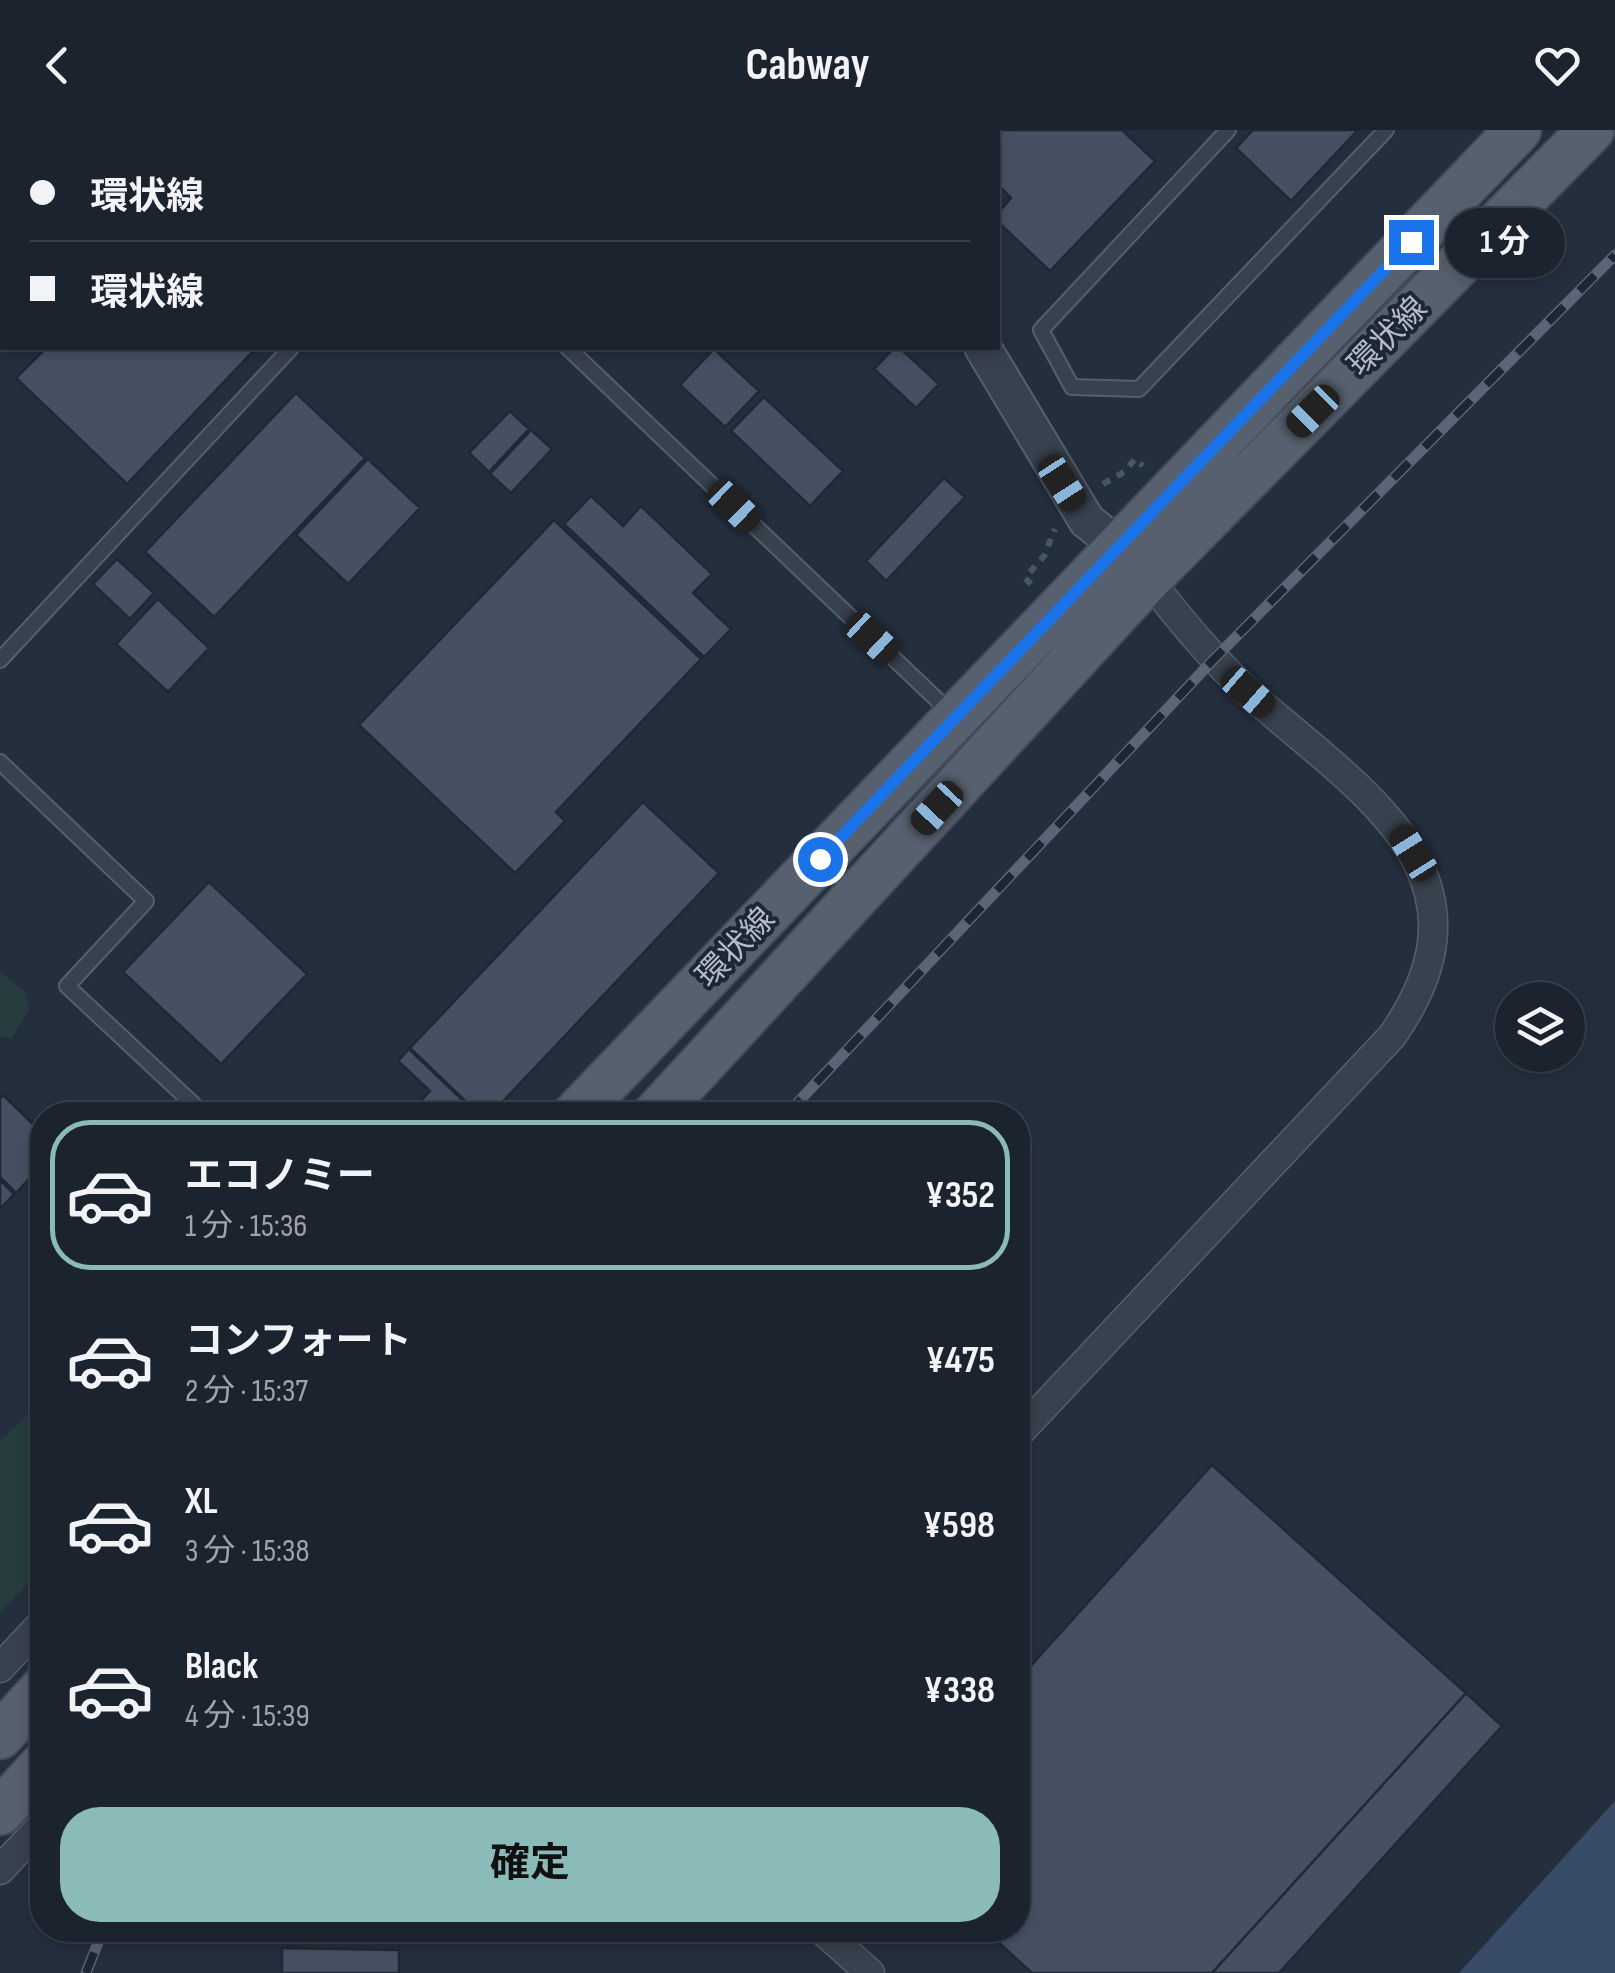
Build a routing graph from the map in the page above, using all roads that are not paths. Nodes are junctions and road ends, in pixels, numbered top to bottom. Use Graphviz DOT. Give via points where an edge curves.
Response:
graph roads {
  1 [pos="1228,130"];
  2 [pos="1386,130"];
  3 [pos="1518,130"];
  4 [pos="1590,130"];
  5 [pos="289,350"];
  6 [pos="570,350"];
  7 [pos="983,350"];
  8 [pos="1133,563"];
  9 [pos="0,660"];
  10 [pos="955,717"];
  11 [pos="0,762"];
  12 [pos="191,1102"];
  13 [pos="587,1102"];
  14 [pos="666,1102"];
  15 [pos="1030,1421"];
  16 [pos="30,1637"];
  17 [pos="0,1668"];
  18 [pos="30,1703"];
  19 [pos="0,1736"];
  20 [pos="30,1779"];
  21 [pos="0,1812"];
  22 [pos="30,1838"];
  23 [pos="0,1870"];
  24 [pos="835,1942"];
  25 [pos="870,1973"];
  1 -- 2 [label="lane" via="1041,330 1072,388 1139,389"];
  3 -- 8 [label="main road, 環状線"];
  4 -- 8 [label="main road, 環状線"];
  5 -- 9 [label="lane"];
  6 -- 10 [label="lane"];
  7 -- 8 [label="street" via="1087,521"];
  8 -- 10 [label="main road, 環状線"];
  8 -- 14 [label="main road, 環状線"];
  8 -- 15 [label="street" via="1202,647 1393,822 1425,880 1432,950 1416,1002 1392,1036"];
  10 -- 13 [label="main road, 環状線"];
  11 -- 12 [label="lane" via="146,901 67,986"];
  16 -- 17 [label="street"];
  18 -- 19 [label="main road"];
  20 -- 21 [label="main road"];
  22 -- 23 [label="street"];
  24 -- 25 [label="street"];
}
